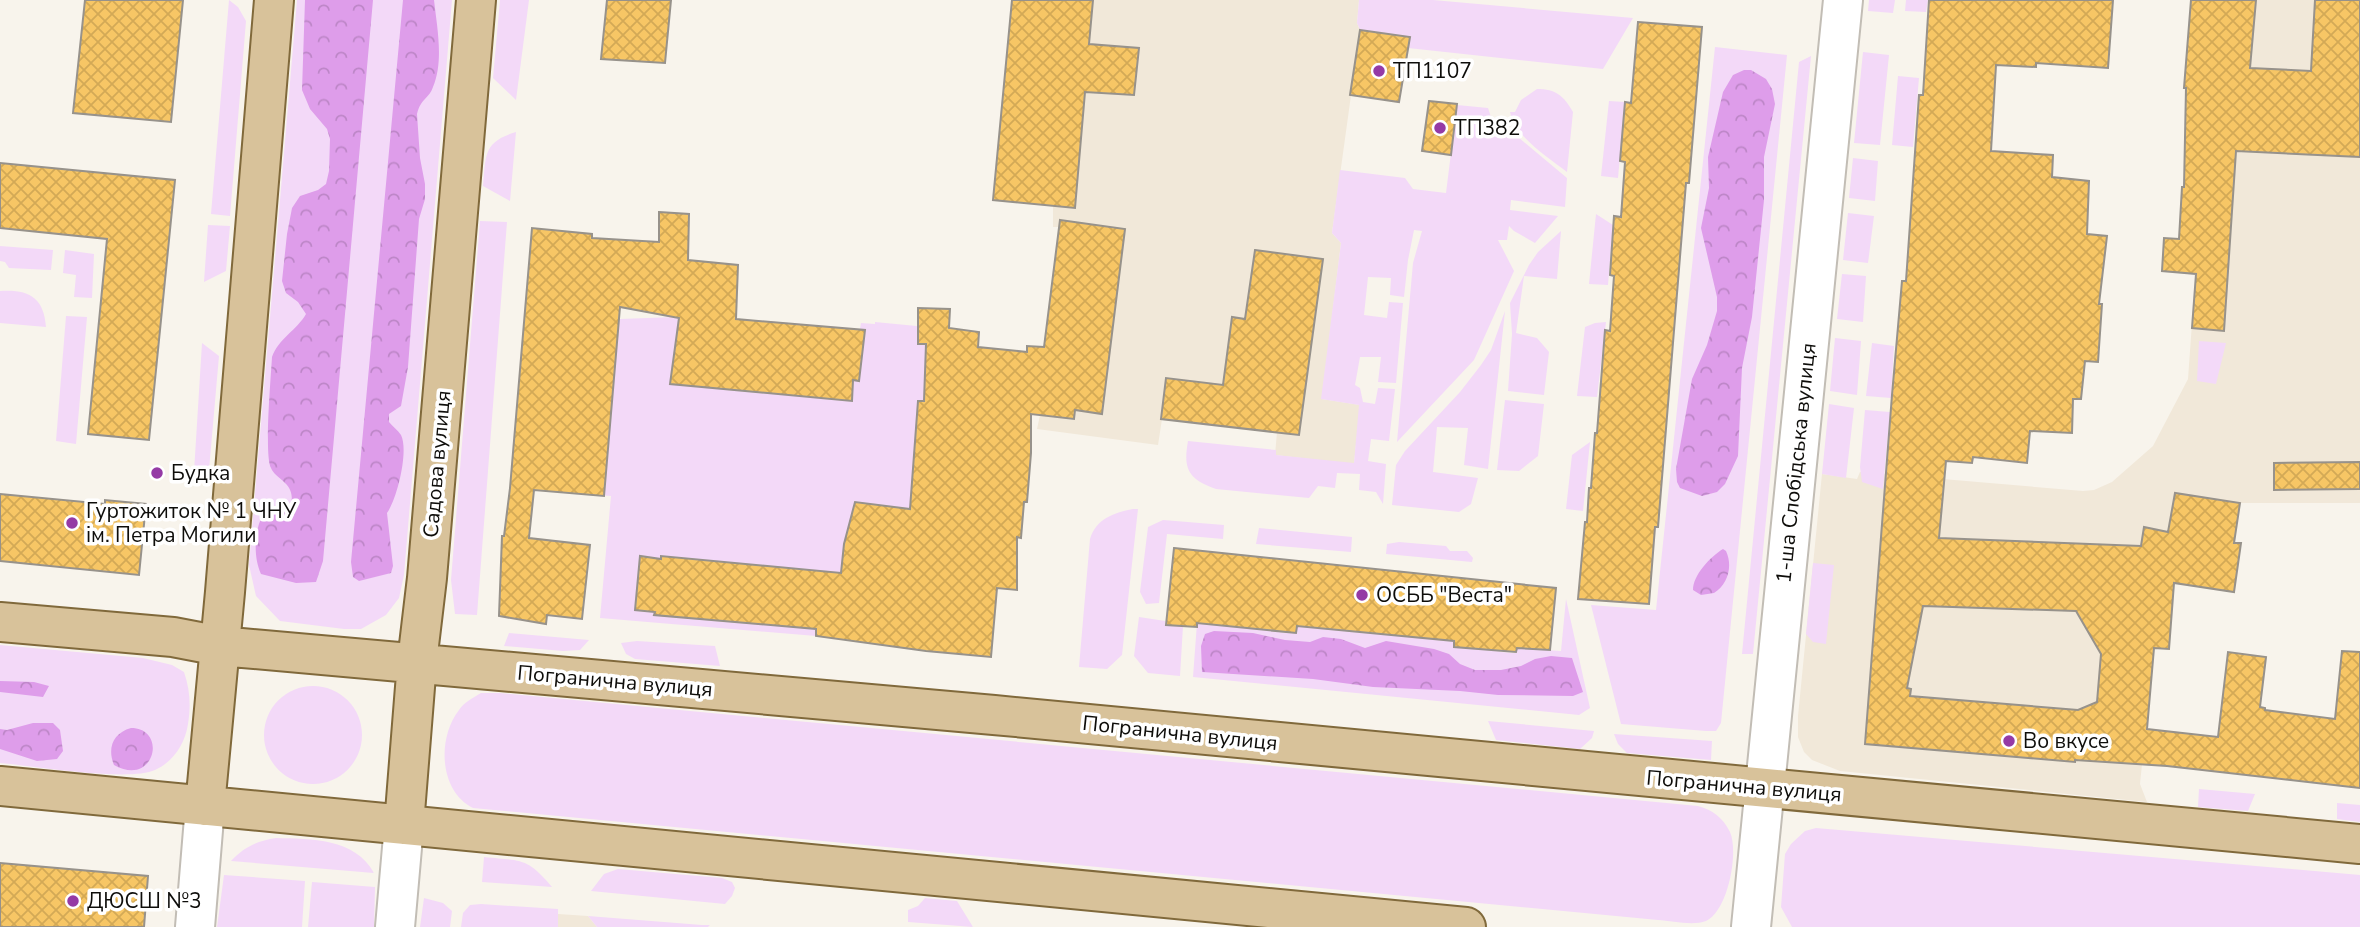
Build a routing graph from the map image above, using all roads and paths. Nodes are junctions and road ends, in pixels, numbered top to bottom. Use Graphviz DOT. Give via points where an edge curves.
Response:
graph roads {
  1 [pos="274,0"];
  2 [pos="476,0"];
  3 [pos="1843,0"];
  4 [pos="0,622"];
  5 [pos="220,646"];
  6 [pos="417,662"];
  7 [pos="0,786"];
  8 [pos="1764,788"];
  9 [pos="205,806"];
  10 [pos="404,825"];
  11 [pos="2360,844"];
  12 [pos="195,927"];
  13 [pos="395,927"];
  14 [pos="1466,927"];
  15 [pos="1751,927"];
  1 -- 5 [label="main road"];
  2 -- 6 [label="main road, Садова вулиця"];
  3 -- 8 [label="street, 1-ша Слобідська вулиця"];
  4 -- 5 [label="main road, Погранична вулиця"];
  5 -- 6 [label="main road, Погранична вулиця"];
  5 -- 9 [label="main road"];
  6 -- 8 [label="main road, Погранична вулиця"];
  6 -- 10 [label="main road, Садова вулиця"];
  7 -- 9 [label="main road"];
  8 -- 11 [label="main road, Погранична вулиця"];
  8 -- 15 [label="street, 1-ша Слобідська вулиця"];
  9 -- 10 [label="main road"];
  9 -- 12 [label="street"];
  10 -- 13 [label="street, Садова вулиця"];
  10 -- 14 [label="main road"];
}
